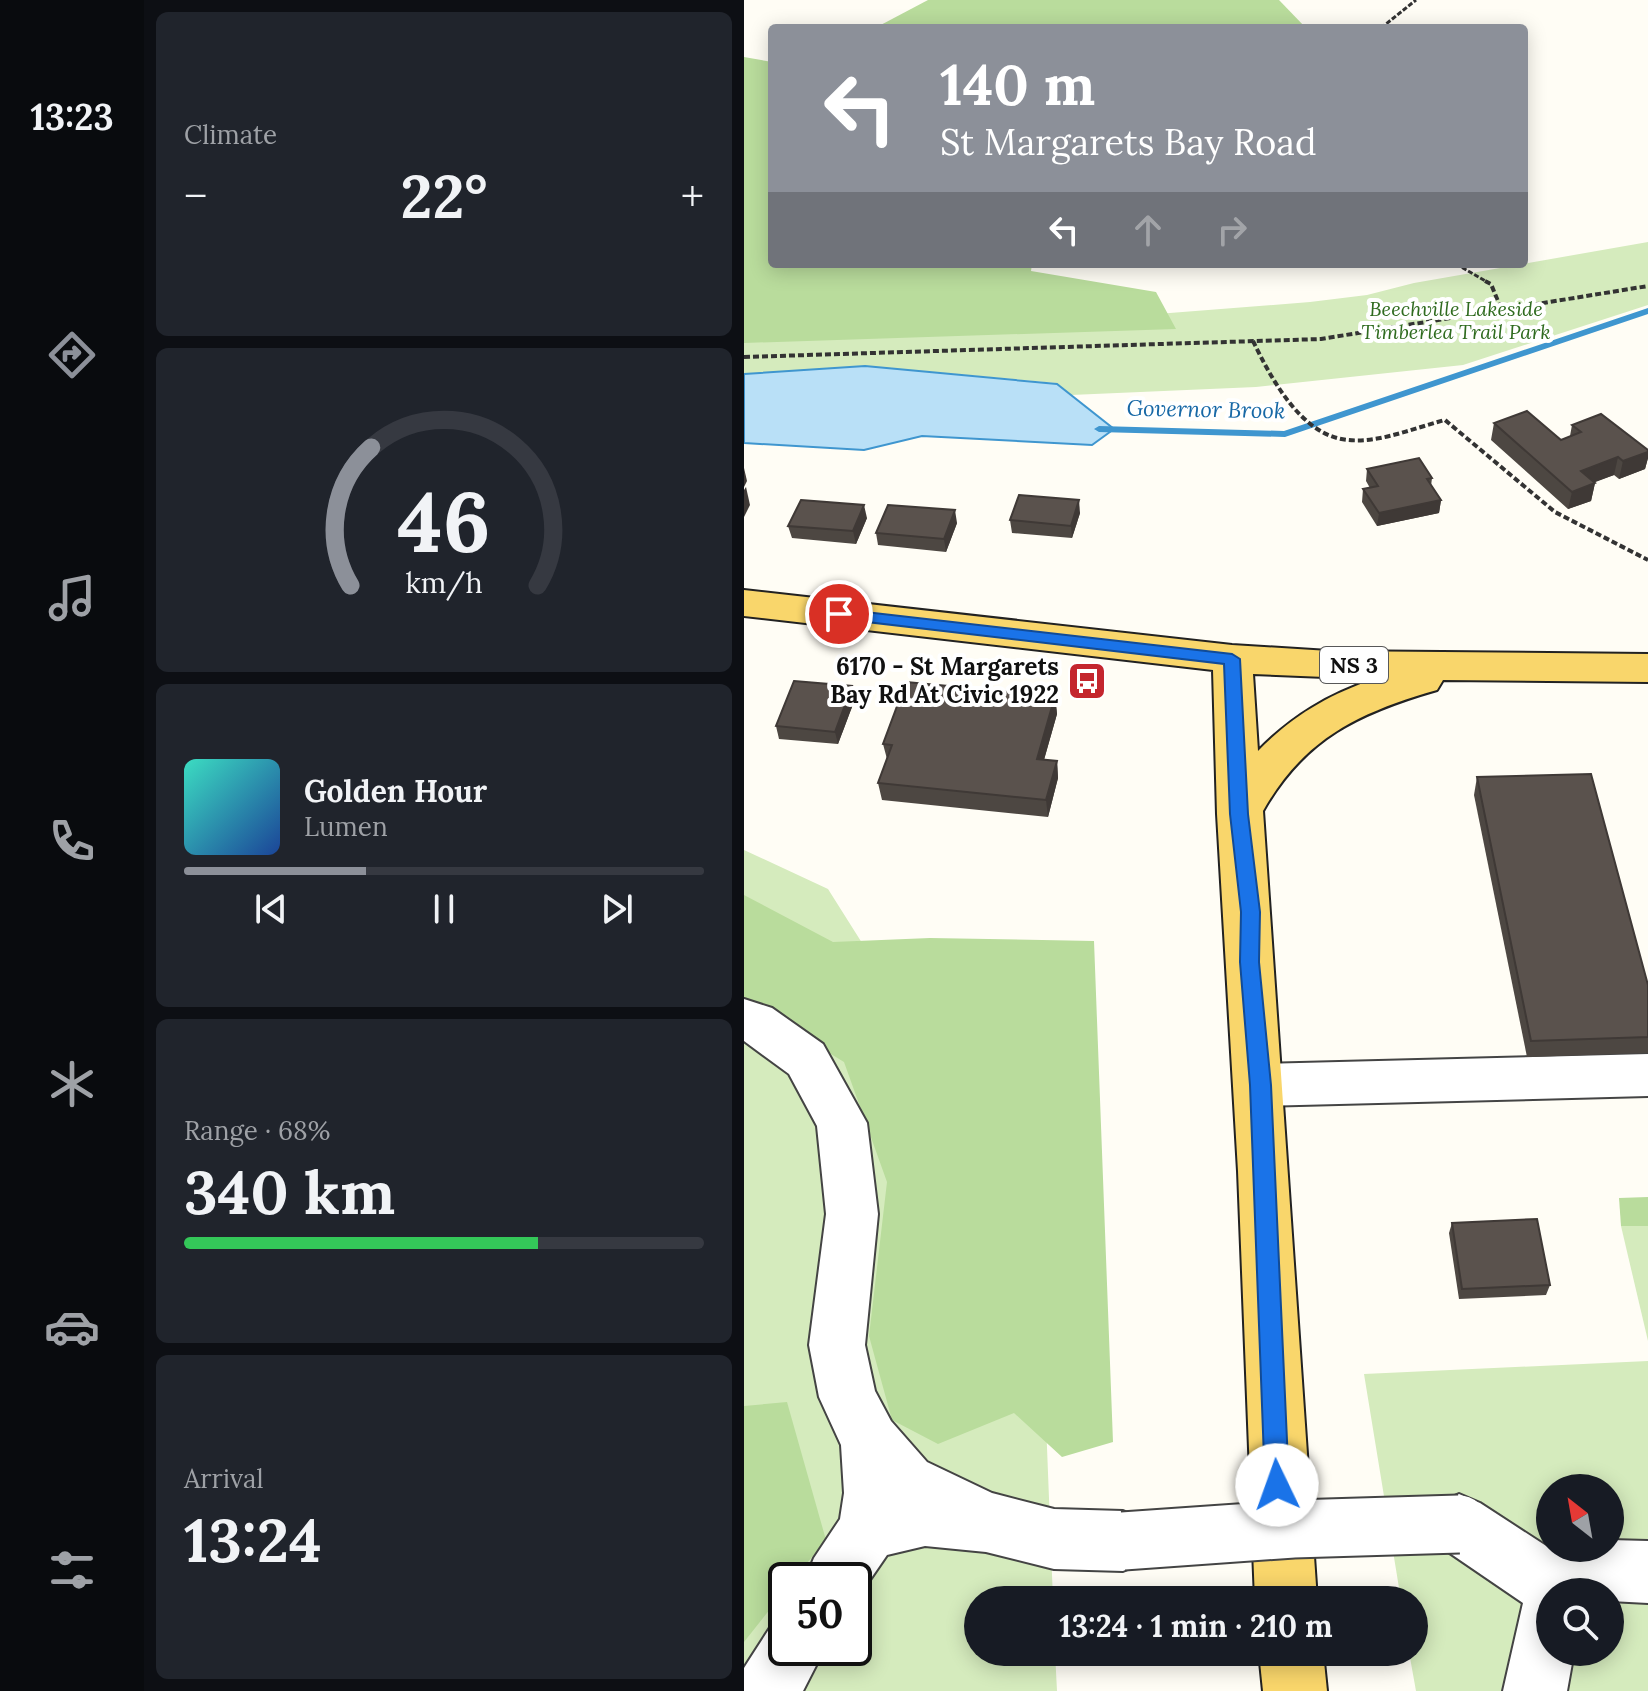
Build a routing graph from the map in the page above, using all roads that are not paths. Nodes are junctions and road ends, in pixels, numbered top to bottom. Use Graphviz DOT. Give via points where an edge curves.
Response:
graph roads {
  1 [pos="744,603"];
  2 [pos="1232,659"];
  3 [pos="1477,667"];
  4 [pos="1648,668"];
  5 [pos="1239,814"];
  6 [pos="744,1019"];
  7 [pos="1648,1075"];
  8 [pos="1260,1085"];
  9 [pos="870,1442"];
  10 [pos="986,1522"];
  11 [pos="868,1530"];
  12 [pos="848,1562"];
  13 [pos="1648,1572"];
  14 [pos="1590,1578"];
  15 [pos="1536,1584"];
  16 [pos="1285,1586"];
  17 [pos="782,1666"];
  18 [pos="1292,1666"];
  19 [pos="1540,1666"];
  20 [pos="767,1691"];
  21 [pos="1295,1691"];
  22 [pos="1535,1691"];
  1 -- 2 [label="main road, NS 3"];
  2 -- 3 [label="main road, NS 3"];
  2 -- 5 [label="main road"];
  3 -- 4 [label="main road, NS 3"];
  3 -- 5 [label="main road" via="1394,687 1327,715 1274,758"];
  5 -- 8 [label="main road"];
  6 -- 9 [label="lane" via="806,1059 842,1123 852,1214 837,1345 848,1397"];
  7 -- 8 [label="lane"];
  8 -- 16 [label="main road"];
  9 -- 10 [label="lane" via="906,1483"];
  9 -- 11 [label="lane" via="874,1493"];
  10 -- 11 [label="lane" via="925,1516"];
  10 -- 15 [label="lane, bridge" via="1054,1539 1123,1541 1459,1524"];
  11 -- 12 [label="lane"];
  13 -- 14 [label="lane" via="1605,1570"];
  17 -- 20 [label="lane"];
  18 -- 21 [label="main road"];
  19 -- 22 [label="lane"];
}
